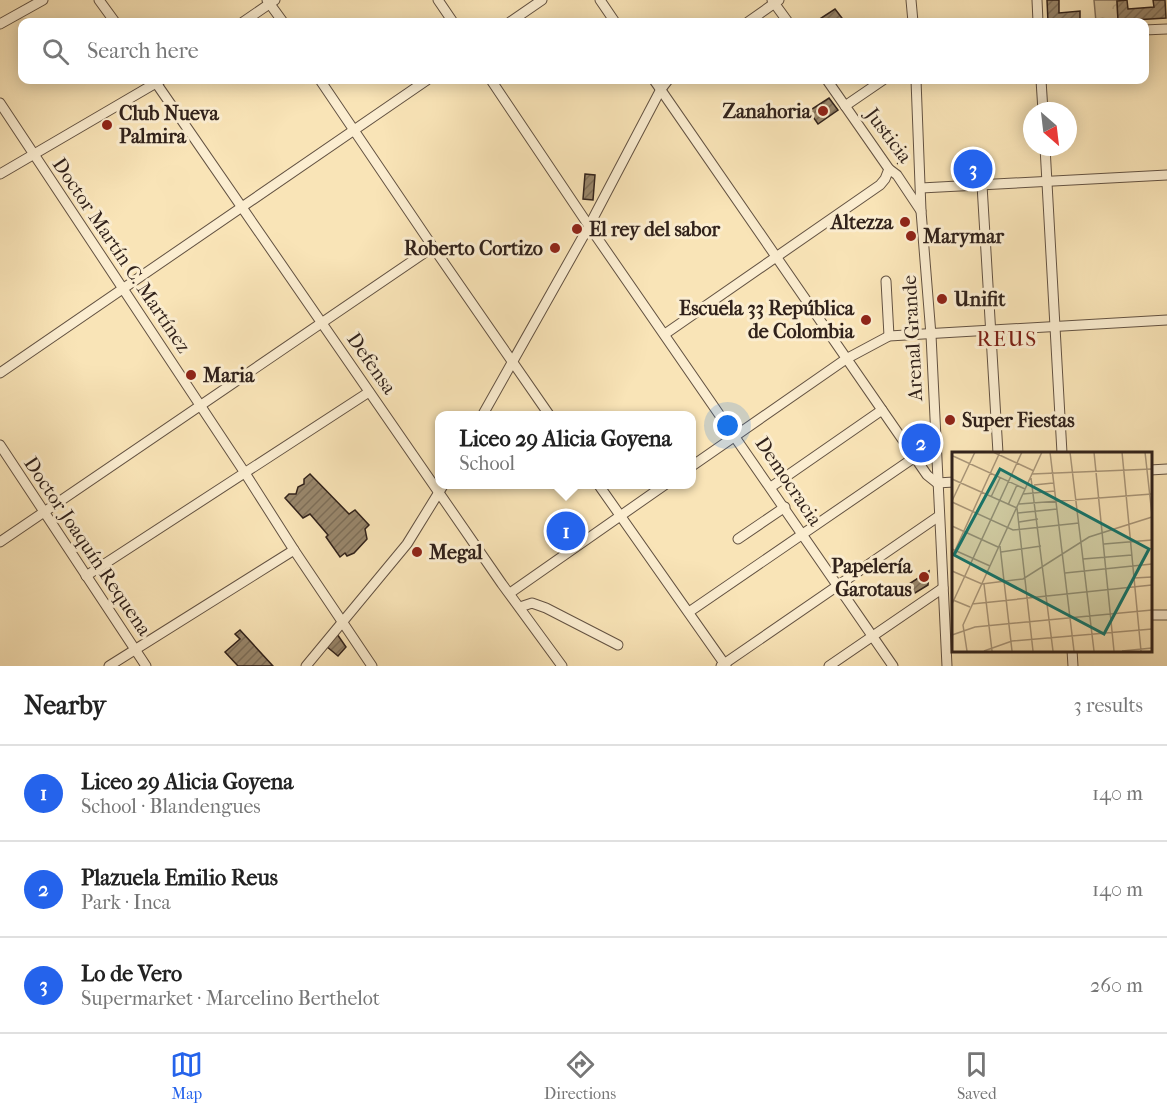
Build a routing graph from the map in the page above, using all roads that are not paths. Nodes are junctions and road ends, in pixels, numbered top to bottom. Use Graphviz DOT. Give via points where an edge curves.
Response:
graph roads {
  1 [pos="43,0"];
  2 [pos="99,0"];
  3 [pos="438,0"];
  4 [pos="542,0"];
  5 [pos="600,0"];
  6 [pos="911,0"];
  7 [pos="1037,0"];
  8 [pos="271,1"];
  9 [pos="775,1"];
  10 [pos="112,18"];
  11 [pos="248,18"];
  12 [pos="281,18"];
  13 [pos="450,18"];
  14 [pos="516,18"];
  15 [pos="612,18"];
  16 [pos="753,18"];
  17 [pos="786,18"];
  18 [pos="913,18"];
  19 [pos="1038,18"];
  20 [pos="0,24"];
  21 [pos="1167,29"];
  22 [pos="1149,30"];
  23 [pos="152,84"];
  24 [pos="159,84"];
  25 [pos="323,84"];
  26 [pos="421,84"];
  27 [pos="494,84"];
  28 [pos="657,84"];
  29 [pos="665,84"];
  30 [pos="830,84"];
  31 [pos="877,84"];
  32 [pos="916,84"];
  33 [pos="1041,84"];
  34 [pos="661,89"];
  35 [pos="1042,102"];
  36 [pos="0,104"];
  37 [pos="845,106"];
  38 [pos="353,130"];
  39 [pos="34,154"];
  40 [pos="1046,156"];
  41 [pos="889,169"];
  42 [pos="0,174"];
  43 [pos="1167,176"];
  44 [pos="1047,181"];
  45 [pos="982,185"];
  46 [pos="921,188"];
  47 [pos="242,208"];
  48 [pos="921,211"];
  49 [pos="589,226"];
  50 [pos="433,247"];
  51 [pos="776,255"];
  52 [pos="886,281"];
  53 [pos="122,288"];
  54 [pos="1167,320"];
  55 [pos="321,323"];
  56 [pos="1055,328"];
  57 [pos="991,331"];
  58 [pos="665,334"];
  59 [pos="931,335"];
  60 [pos="889,336"];
  61 [pos="846,359"];
  62 [pos="512,361"];
  63 [pos="0,373"];
  64 [pos="369,392"];
  65 [pos="200,405"];
  66 [pos="882,410"];
  67 [pos="485,411"];
  68 [pos="547,411"];
  69 [pos="736,436"];
  70 [pos="0,445"];
  71 [pos="998,452"];
  72 [pos="1062,452"];
  73 [pos="915,457"];
  74 [pos="696,463"];
  75 [pos="1167,469"];
  76 [pos="1152,470"];
  77 [pos="245,473"];
  78 [pos="435,480"];
  79 [pos="952,482"];
  80 [pos="937,483"];
  81 [pos="771,487"];
  82 [pos="440,489"];
  83 [pos="442,489"];
  84 [pos="601,489"];
  85 [pos="659,489"];
  86 [pos="785,507"];
  87 [pos="44,514"];
  88 [pos="620,516"];
  89 [pos="939,516"];
  90 [pos="803,534"];
  91 [pos="738,539"];
  92 [pos="0,542"];
  93 [pos="294,550"];
  94 [pos="86,576"];
  95 [pos="838,585"];
  96 [pos="943,588"];
  97 [pos="510,593"];
  98 [pos="519,607"];
  99 [pos="689,612"];
  100 [pos="342,623"];
  101 [pos="950,628"];
  102 [pos="872,636"];
  103 [pos="618,645"];
  104 [pos="136,649"];
  105 [pos="1072,651"];
  106 [pos="724,665"];
  107 [pos="109,666"];
  108 [pos="146,666"];
  109 [pos="306,666"];
  110 [pos="372,666"];
  111 [pos="562,666"];
  112 [pos="829,666"];
  113 [pos="893,666"];
  114 [pos="947,666"];
  115 [pos="1073,666"];
  1 -- 20 [label="street"];
  2 -- 10 [label="street"];
  3 -- 13 [label="street"];
  4 -- 14 [label="street"];
  5 -- 15 [label="street"];
  6 -- 18 [label="street"];
  7 -- 19 [label="street"];
  8 -- 11 [label="street"];
  8 -- 12 [label="street"];
  9 -- 16 [label="street"];
  9 -- 17 [label="street"];
  21 -- 22 [label="street"];
  23 -- 39 [label="street"];
  24 -- 47 [label="street, Defensa"];
  25 -- 38 [label="street"];
  26 -- 38 [label="street"];
  27 -- 49 [label="street, Democracia"];
  28 -- 34 [label="street"];
  29 -- 34 [label="street"];
  30 -- 37 [label="street, Justicia"];
  31 -- 37 [label="street"];
  32 -- 46 [label="street, Arenal Grande"];
  33 -- 35 [label="street"];
  34 -- 49 [label="street"];
  34 -- 51 [label="street"];
  36 -- 39 [label="street, Doctor Martín C. Martínez"];
  37 -- 41 [label="street, Justicia"];
  38 -- 47 [label="street"];
  38 -- 50 [label="street"];
  39 -- 42 [label="street"];
  39 -- 53 [label="street, Doctor Martín C. Martínez"];
  40 -- 44 [label="street"];
  41 -- 48 [label="street, Justicia"];
  41 -- 51 [label="street" via="880,185"];
  43 -- 44 [label="street"];
  44 -- 45 [label="street"];
  44 -- 56 [label="street"];
  45 -- 46 [label="street"];
  45 -- 57 [label="street"];
  46 -- 48 [label="street, Arenal Grande"];
  47 -- 53 [label="street"];
  47 -- 55 [label="street, Defensa"];
  48 -- 59 [label="street, Arenal Grande"];
  49 -- 58 [label="street, Democracia"];
  49 -- 62 [label="street"];
  50 -- 55 [label="street"];
  50 -- 62 [label="street"];
  51 -- 58 [label="street"];
  51 -- 61 [label="street"];
  52 -- 60 [label="street"];
  53 -- 63 [label="street"];
  53 -- 65 [label="street, Doctor Martín C. Martínez"];
  54 -- 56 [label="street"];
  55 -- 64 [label="street, Defensa"];
  55 -- 65 [label="street"];
  56 -- 57 [label="street"];
  56 -- 72 [label="street"];
  57 -- 59 [label="street"];
  57 -- 71 [label="street"];
  58 -- 69 [label="street, Democracia"];
  59 -- 60 [label="street"];
  59 -- 80 [label="street, Arenal Grande"];
  60 -- 61 [label="street"];
  61 -- 66 [label="street"];
  61 -- 69 [label="street"];
  62 -- 67 [label="street"];
  62 -- 68 [label="street"];
  64 -- 77 [label="street"];
  64 -- 78 [label="street, Defensa"];
  65 -- 77 [label="street, Doctor Martín C. Martínez"];
  65 -- 87 [label="street"];
  66 -- 73 [label="street"];
  66 -- 81 [label="street"];
  69 -- 74 [label="street"];
  69 -- 81 [label="street, Democracia"];
  70 -- 87 [label="street, Doctor Joaquín Requena"];
  73 -- 80 [label="street"];
  73 -- 90 [label="street"];
  75 -- 76 [label="street"];
  77 -- 93 [label="street, Doctor Martín C. Martínez"];
  77 -- 94 [label="street"];
  79 -- 80 [label="street"];
  80 -- 89 [label="street, Arenal Grande"];
  81 -- 86 [label="street, Democracia"];
  82 -- 100 [label="street" via="407,544"];
  83 -- 97 [label="street, Defensa"];
  84 -- 88 [label="street"];
  85 -- 88 [label="street"];
  86 -- 90 [label="street, Democracia"];
  86 -- 91 [label="street"];
  87 -- 92 [label="street"];
  87 -- 94 [label="street, Doctor Joaquín Requena"];
  88 -- 97 [label="street"];
  88 -- 99 [label="street"];
  89 -- 95 [label="street"];
  89 -- 96 [label="street, Arenal Grande"];
  90 -- 95 [label="street, Democracia"];
  90 -- 99 [label="street"];
  93 -- 100 [label="street, Doctor Martín C. Martínez"];
  93 -- 104 [label="street"];
  94 -- 104 [label="street, Doctor Joaquín Requena"];
  95 -- 102 [label="street, Democracia"];
  95 -- 106 [label="street"];
  96 -- 101 [label="street, Arenal Grande"];
  96 -- 102 [label="street"];
  97 -- 98 [label="street, Defensa"];
  98 -- 103 [label="street" via="532,603 546,608"];
  98 -- 111 [label="street, Defensa"];
  99 -- 106 [label="street"];
  100 -- 109 [label="street"];
  100 -- 110 [label="street, Doctor Martín C. Martínez"];
  101 -- 114 [label="street, Arenal Grande"];
  102 -- 112 [label="street"];
  102 -- 113 [label="street, Democracia"];
  104 -- 107 [label="street"];
  104 -- 108 [label="street, Doctor Joaquín Requena"];
  105 -- 115 [label="street"];
}
